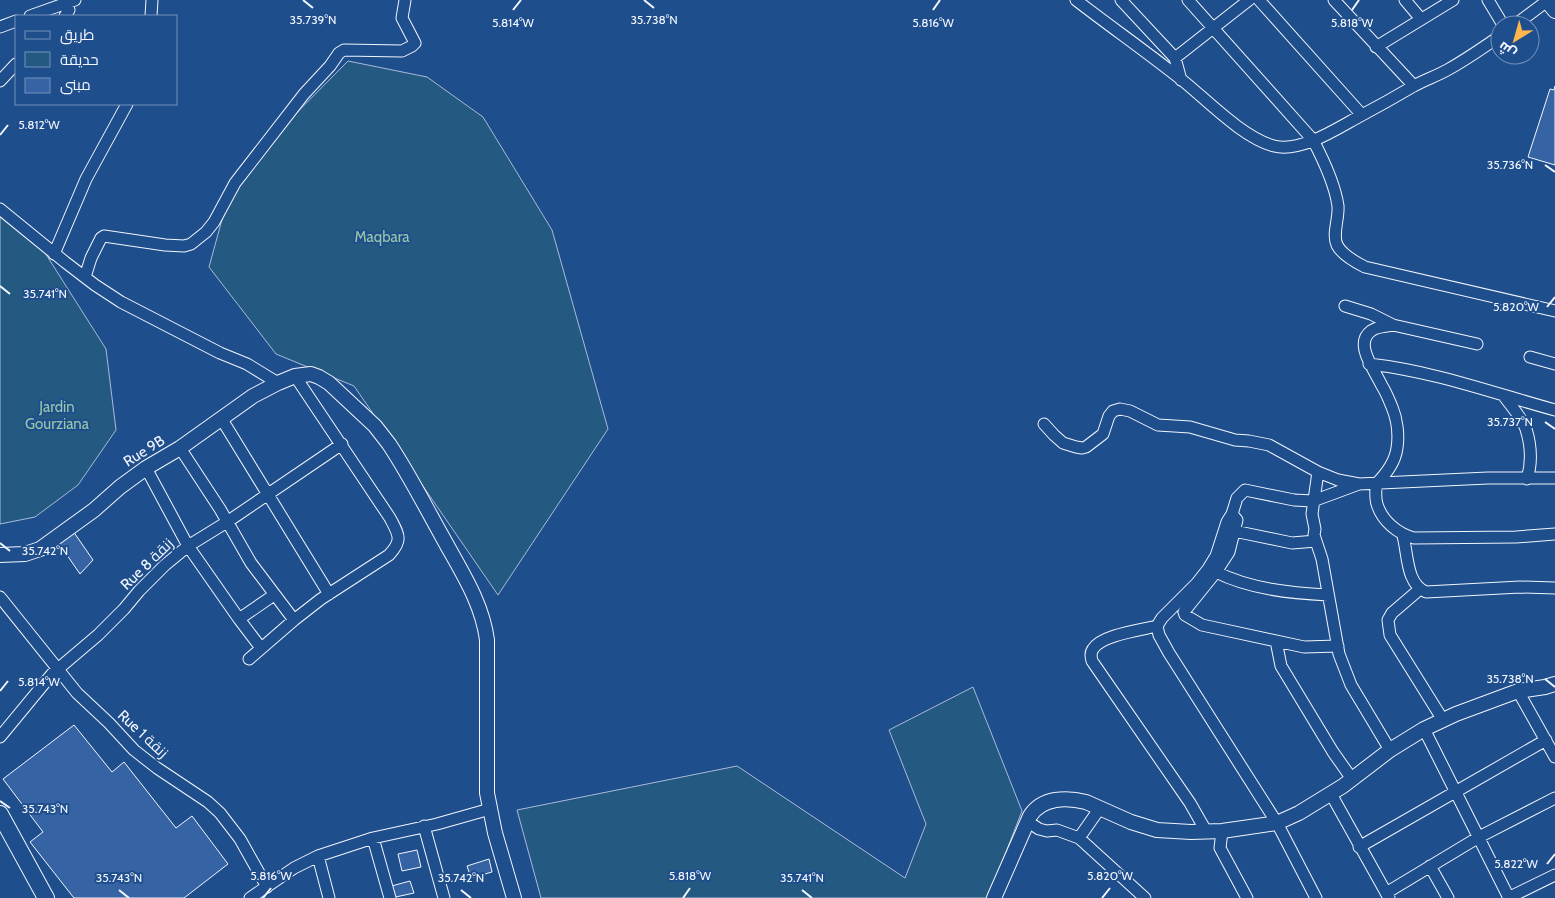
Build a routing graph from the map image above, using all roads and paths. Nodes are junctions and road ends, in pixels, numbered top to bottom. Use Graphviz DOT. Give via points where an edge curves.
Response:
graph roads {
  1 [pos="152,0"];
  2 [pos="405,0"];
  3 [pos="1076,0"];
  4 [pos="1188,0"];
  5 [pos="1249,0"];
  6 [pos="1259,0"];
  7 [pos="1334,0"];
  8 [pos="1405,0"];
  9 [pos="1453,0"];
  10 [pos="1488,0"];
  11 [pos="71,1"];
  12 [pos="1125,2"];
  13 [pos="1549,4"];
  14 [pos="33,15"];
  15 [pos="65,15"];
  16 [pos="151,15"];
  17 [pos="1497,15"];
  18 [pos="1531,15"];
  19 [pos="1421,18"];
  20 [pos="15,21"];
  21 [pos="0,27"];
  22 [pos="1214,29"];
  23 [pos="1490,43"];
  24 [pos="1376,46"];
  25 [pos="1175,58"];
  26 [pos="15,65"];
  27 [pos="1181,80"];
  28 [pos="0,81"];
  29 [pos="1414,86"];
  30 [pos="126,105"];
  31 [pos="1362,115"];
  32 [pos="1313,140"];
  33 [pos="0,209"];
  34 [pos="54,254"];
  35 [pos="85,277"];
  36 [pos="1345,306"];
  37 [pos="1555,311"];
  38 [pos="1393,326"];
  39 [pos="1477,344"];
  40 [pos="1530,357"];
  41 [pos="1369,364"];
  42 [pos="1555,364"];
  43 [pos="301,375"];
  44 [pos="278,383"];
  45 [pos="1504,396"];
  46 [pos="1555,410"];
  47 [pos="221,418"];
  48 [pos="1044,424"];
  49 [pos="342,444"];
  50 [pos="180,448"];
  51 [pos="146,468"];
  52 [pos="1318,472"];
  53 [pos="1555,478"];
  54 [pos="1527,479"];
  55 [pos="1359,484"];
  56 [pos="1376,484"];
  57 [pos="267,495"];
  58 [pos="1313,501"];
  59 [pos="1232,514"];
  60 [pos="227,522"];
  61 [pos="1234,531"];
  62 [pos="1555,534"];
  63 [pos="1403,536"];
  64 [pos="1316,541"];
  65 [pos="188,546"];
  66 [pos="0,555"];
  67 [pos="1216,572"];
  68 [pos="1555,588"];
  69 [pos="1420,589"];
  70 [pos="329,594"];
  71 [pos="274,595"];
  72 [pos="1328,595"];
  73 [pos="0,597"];
  74 [pos="239,619"];
  75 [pos="294,620"];
  76 [pos="1157,626"];
  77 [pos="1276,641"];
  78 [pos="1338,646"];
  79 [pos="261,648"];
  80 [pos="249,659"];
  81 [pos="58,668"];
  82 [pos="1555,684"];
  83 [pos="1518,691"];
  84 [pos="1443,720"];
  85 [pos="1424,729"];
  86 [pos="0,737"];
  87 [pos="1546,740"];
  88 [pos="1390,750"];
  89 [pos="1555,757"];
  90 [pos="1352,779"];
  91 [pos="1456,790"];
  92 [pos="1330,794"];
  93 [pos="1555,798"];
  94 [pos="1100,808"];
  95 [pos="490,809"];
  96 [pos="0,814"];
  97 [pos="1030,816"];
  98 [pos="1277,823"];
  99 [pos="424,826"];
  100 [pos="1206,831"];
  101 [pos="1222,831"];
  102 [pos="1479,837"];
  103 [pos="374,838"];
  104 [pos="1079,838"];
  105 [pos="1359,846"];
  106 [pos="318,856"];
  107 [pos="1430,866"];
  108 [pos="1555,875"];
  109 [pos="267,887"];
  110 [pos="1387,895"];
  111 [pos="46,898"];
  112 [pos="250,898"];
  113 [pos="328,898"];
  114 [pos="390,898"];
  115 [pos="444,898"];
  116 [pos="514,898"];
  117 [pos="994,898"];
  118 [pos="1145,898"];
  119 [pos="1247,898"];
  120 [pos="1316,898"];
  121 [pos="1448,898"];
  122 [pos="1509,898"];
  1 -- 16 [label="street"];
  2 -- 35 [label="street" via="402,18 415,43 402,52 344,50 339,54 235,183 206,232 184,246 104,236 94,250"];
  3 -- 27 [label="street"];
  4 -- 22 [label="street"];
  5 -- 22 [label="street"];
  6 -- 31 [label="street"];
  7 -- 24 [label="street"];
  8 -- 19 [label="street"];
  9 -- 19 [label="street"];
  10 -- 17 [label="street"];
  11 -- 14 [label="street"];
  11 -- 15 [label="street"];
  12 -- 25 [label="street"];
  13 -- 18 [label="street"];
  19 -- 24 [label="street"];
  20 -- 21 [label="street"];
  22 -- 25 [label="street"];
  22 -- 32 [label="street"];
  23 -- 29 [label="street" via="1457,65"];
  24 -- 29 [label="street"];
  25 -- 27 [label="street"];
  26 -- 28 [label="street"];
  27 -- 32 [label="street" via="1236,125 1263,141 1285,147"];
  29 -- 31 [label="street"];
  30 -- 34 [label="street" via="86,179"];
  31 -- 32 [label="street"];
  32 -- 37 [label="street" via="1337,204 1336,241 1343,253 1354,261 1365,267"];
  33 -- 34 [label="street"];
  34 -- 35 [label="street"];
  35 -- 44 [label="street" via="121,302 247,364"];
  36 -- 38 [label="street" via="1371,314"];
  38 -- 39 [label="street"];
  38 -- 41 [label="street" via="1372,330 1364,341"];
  40 -- 42 [label="street"];
  41 -- 45 [label="street" via="1435,375"];
  41 -- 56 [label="street" via="1392,407 1397,434 1394,460"];
  43 -- 44 [label="street, Rue 9B"];
  43 -- 49 [label="street"];
  43 -- 95 [label="street" via="319,376 333,386 381,433 413,483 479,605 487,640 487,785"];
  44 -- 47 [label="street, Rue 9B"];
  45 -- 46 [label="street"];
  45 -- 54 [label="street" via="1525,428 1531,467"];
  47 -- 50 [label="street, Rue 9B"];
  47 -- 57 [label="street"];
  48 -- 52 [label="street" via="1063,443 1082,448 1103,434 1113,411 1125,410 1158,425 1190,428 1269,445"];
  49 -- 57 [label="street, Rue 8 زنقة"];
  49 -- 70 [label="street" via="398,531 399,540 389,555"];
  50 -- 51 [label="street, Rue 9B"];
  50 -- 60 [label="street"];
  51 -- 65 [label="street"];
  51 -- 66 [label="street, Rue 9B" via="40,549 25,554"];
  52 -- 55 [label="street"];
  52 -- 58 [label="street"];
  53 -- 54 [label="street"];
  54 -- 56 [label="street"];
  55 -- 56 [label="street"];
  55 -- 58 [label="street"];
  56 -- 63 [label="street" via="1377,505 1388,523"];
  57 -- 60 [label="street, Rue 8 زنقة"];
  57 -- 70 [label="street"];
  58 -- 59 [label="street" via="1245,490 1237,498"];
  58 -- 64 [label="street"];
  59 -- 61 [label="street" via="1237,520"];
  59 -- 76 [label="street" via="1216,556 1202,577"];
  60 -- 65 [label="street, Rue 8 زنقة"];
  60 -- 71 [label="street"];
  61 -- 64 [label="street" via="1292,543"];
  61 -- 67 [label="street" via="1228,552"];
  62 -- 63 [label="street" via="1442,539"];
  63 -- 69 [label="street" via="1411,577"];
  64 -- 72 [label="street"];
  65 -- 74 [label="street"];
  65 -- 81 [label="street, Rue 8 زنقة" via="145,584 98,635"];
  67 -- 72 [label="street" via="1291,593"];
  67 -- 77 [label="street" via="1184,612 1185,615 1202,625"];
  68 -- 69 [label="street" via="1431,592"];
  69 -- 84 [label="street" via="1388,620 1390,635"];
  70 -- 75 [label="street"];
  71 -- 74 [label="street"];
  71 -- 75 [label="street"];
  72 -- 78 [label="street"];
  73 -- 81 [label="street, Rue 1 زنقة"];
  74 -- 79 [label="street"];
  75 -- 79 [label="street"];
  76 -- 98 [label="street" via="1169,654"];
  76 -- 100 [label="street" via="1104,640 1094,647 1092,661"];
  77 -- 78 [label="street" via="1304,647"];
  77 -- 90 [label="street" via="1281,666"];
  78 -- 88 [label="street" via="1350,685"];
  79 -- 80 [label="street"];
  81 -- 86 [label="street, Rue 8 زنقة"];
  81 -- 109 [label="street, Rue 1 زنقة" via="82,698 140,755 220,813 240,839"];
  82 -- 83 [label="street"];
  83 -- 84 [label="street"];
  83 -- 87 [label="street"];
  84 -- 85 [label="street"];
  85 -- 88 [label="street"];
  85 -- 91 [label="street"];
  87 -- 89 [label="street"];
  87 -- 91 [label="street"];
  88 -- 90 [label="street"];
  90 -- 92 [label="street"];
  91 -- 102 [label="street"];
  91 -- 105 [label="street"];
  92 -- 98 [label="street"];
  92 -- 105 [label="street"];
  93 -- 102 [label="street"];
  94 -- 97 [label="street" via="1078,800 1057,800 1038,807"];
  94 -- 100 [label="street" via="1143,827"];
  94 -- 104 [label="street"];
  95 -- 99 [label="street"];
  95 -- 116 [label="street"];
  96 -- 111 [label="main road"];
  97 -- 104 [label="street" via="1030,823 1039,829 1057,830"];
  97 -- 117 [label="street"];
  98 -- 101 [label="street"];
  98 -- 120 [label="street"];
  99 -- 103 [label="street"];
  99 -- 115 [label="street"];
  100 -- 101 [label="street"];
  101 -- 119 [label="street" via="1220,848"];
  102 -- 107 [label="street"];
  102 -- 122 [label="street"];
  103 -- 106 [label="street"];
  103 -- 114 [label="street"];
  104 -- 118 [label="street"];
  105 -- 110 [label="street"];
  106 -- 109 [label="street"];
  106 -- 113 [label="street"];
  107 -- 110 [label="street"];
  107 -- 121 [label="street"];
  108 -- 122 [label="street"];
  109 -- 112 [label="street"];
}
